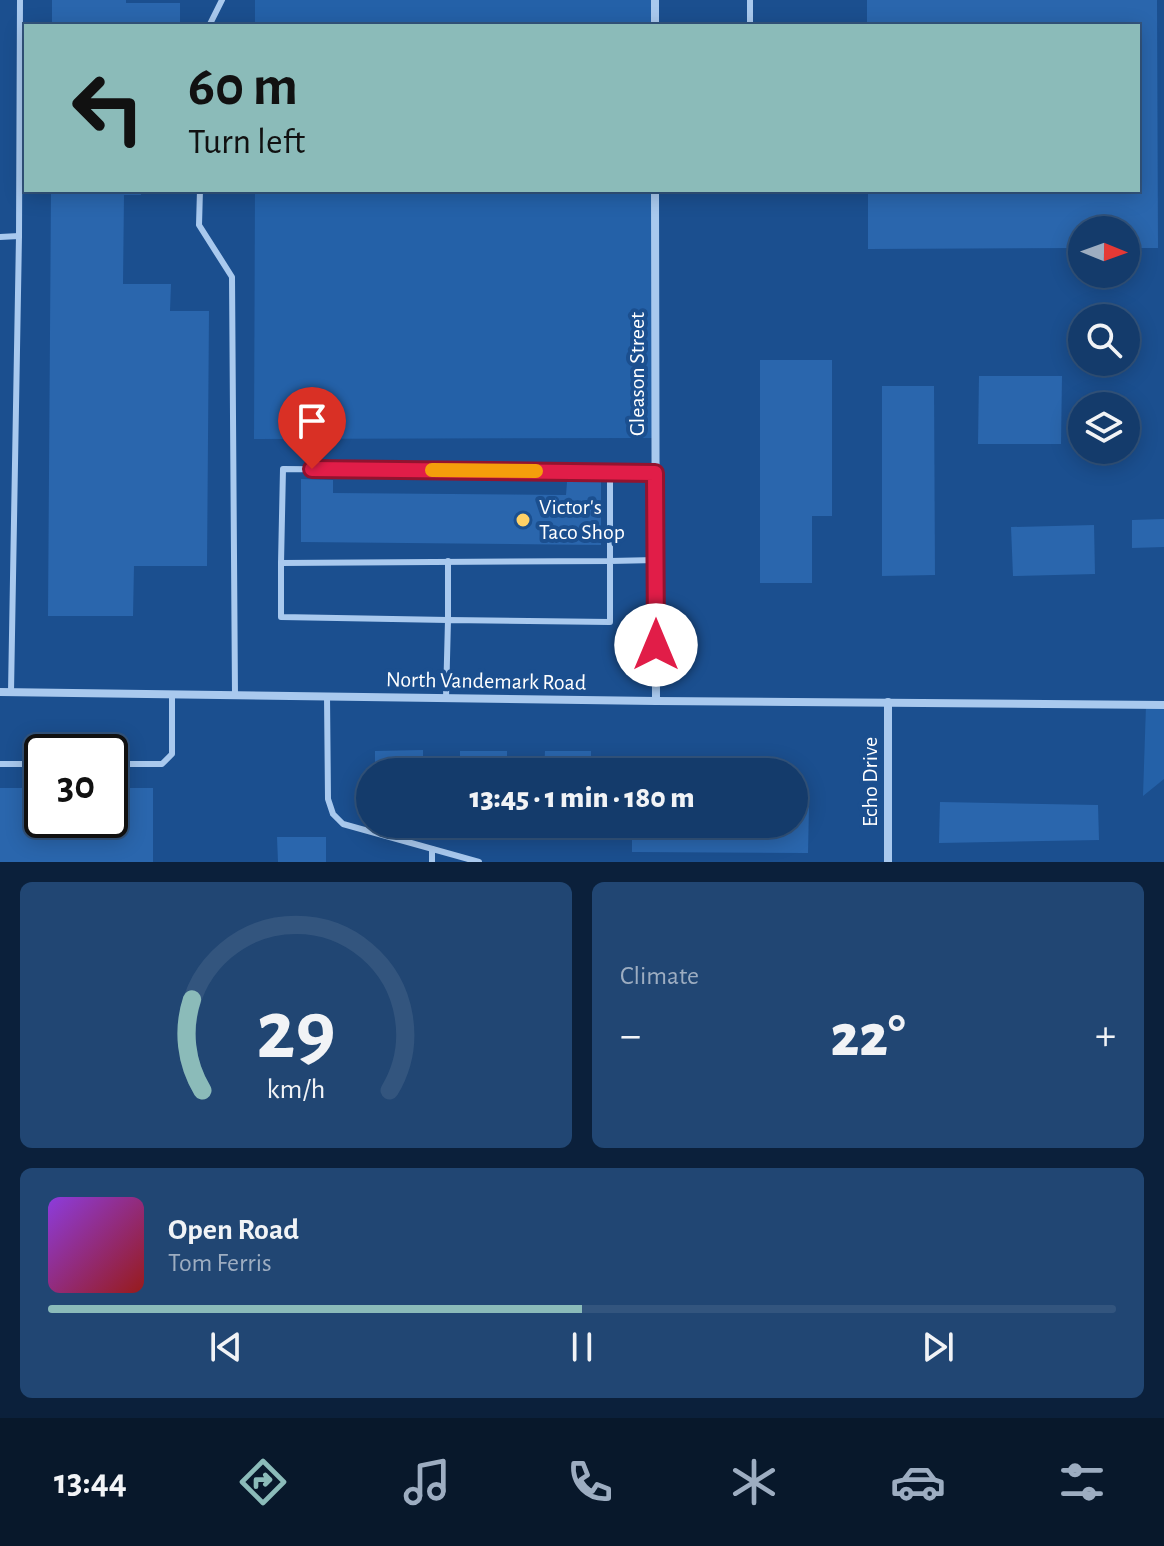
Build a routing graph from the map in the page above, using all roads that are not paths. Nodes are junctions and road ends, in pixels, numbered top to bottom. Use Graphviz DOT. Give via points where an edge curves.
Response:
graph roads {
  1 [pos="20,0"];
  2 [pos="222,0"];
  3 [pos="655,0"];
  4 [pos="750,0"];
  5 [pos="210,24"];
  6 [pos="655,24"];
  7 [pos="750,24"];
  8 [pos="200,192"];
  9 [pos="655,192"];
  10 [pos="19,236"];
  11 [pos="0,237"];
  12 [pos="610,472"];
  13 [pos="655,473"];
  14 [pos="656,560"];
  15 [pos="448,561"];
  16 [pos="610,561"];
  17 [pos="281,563"];
  18 [pos="448,620"];
  19 [pos="0,692"];
  20 [pos="11,692"];
  21 [pos="172,694"];
  22 [pos="235,695"];
  23 [pos="327,696"];
  24 [pos="446,698"];
  25 [pos="656,701"];
  26 [pos="888,702"];
  27 [pos="1164,705"];
  28 [pos="0,764"];
  29 [pos="24,764"];
  30 [pos="128,764"];
  31 [pos="432,849"];
  32 [pos="432,862"];
  33 [pos="479,862"];
  34 [pos="888,862"];
  1 -- 10 [label="lane"];
  2 -- 5 [label="lane"];
  3 -- 6 [label="street"];
  4 -- 7 [label="lane"];
  8 -- 22 [label="lane" via="199,225 232,277"];
  9 -- 13 [label="street, Gleason Street"];
  10 -- 11 [label="lane"];
  10 -- 20 [label="lane"];
  12 -- 13 [label="lane"];
  12 -- 16 [label="lane"];
  12 -- 17 [label="lane" via="283,469"];
  13 -- 14 [label="street, Gleason Street"];
  14 -- 16 [label="lane"];
  14 -- 25 [label="street, Gleason Street"];
  15 -- 16 [label="lane"];
  15 -- 17 [label="lane"];
  15 -- 18 [label="lane"];
  16 -- 18 [label="lane" via="610,622"];
  17 -- 18 [label="lane" via="281,617"];
  18 -- 24 [label="lane"];
  19 -- 20 [label="street, North Vandemark Road"];
  20 -- 21 [label="street, North Vandemark Road"];
  21 -- 22 [label="street, North Vandemark Road"];
  21 -- 30 [label="lane" via="172,754 162,764"];
  22 -- 23 [label="street, North Vandemark Road"];
  23 -- 24 [label="street, North Vandemark Road"];
  23 -- 31 [label="lane" via="328,799 333,814 343,824"];
  24 -- 25 [label="street, North Vandemark Road"];
  25 -- 26 [label="street, North Vandemark Road"];
  26 -- 27 [label="street, North Vandemark Road"];
  26 -- 34 [label="street, Echo Drive"];
  28 -- 29 [label="lane"];
  31 -- 32 [label="lane"];
  31 -- 33 [label="lane"];
}
